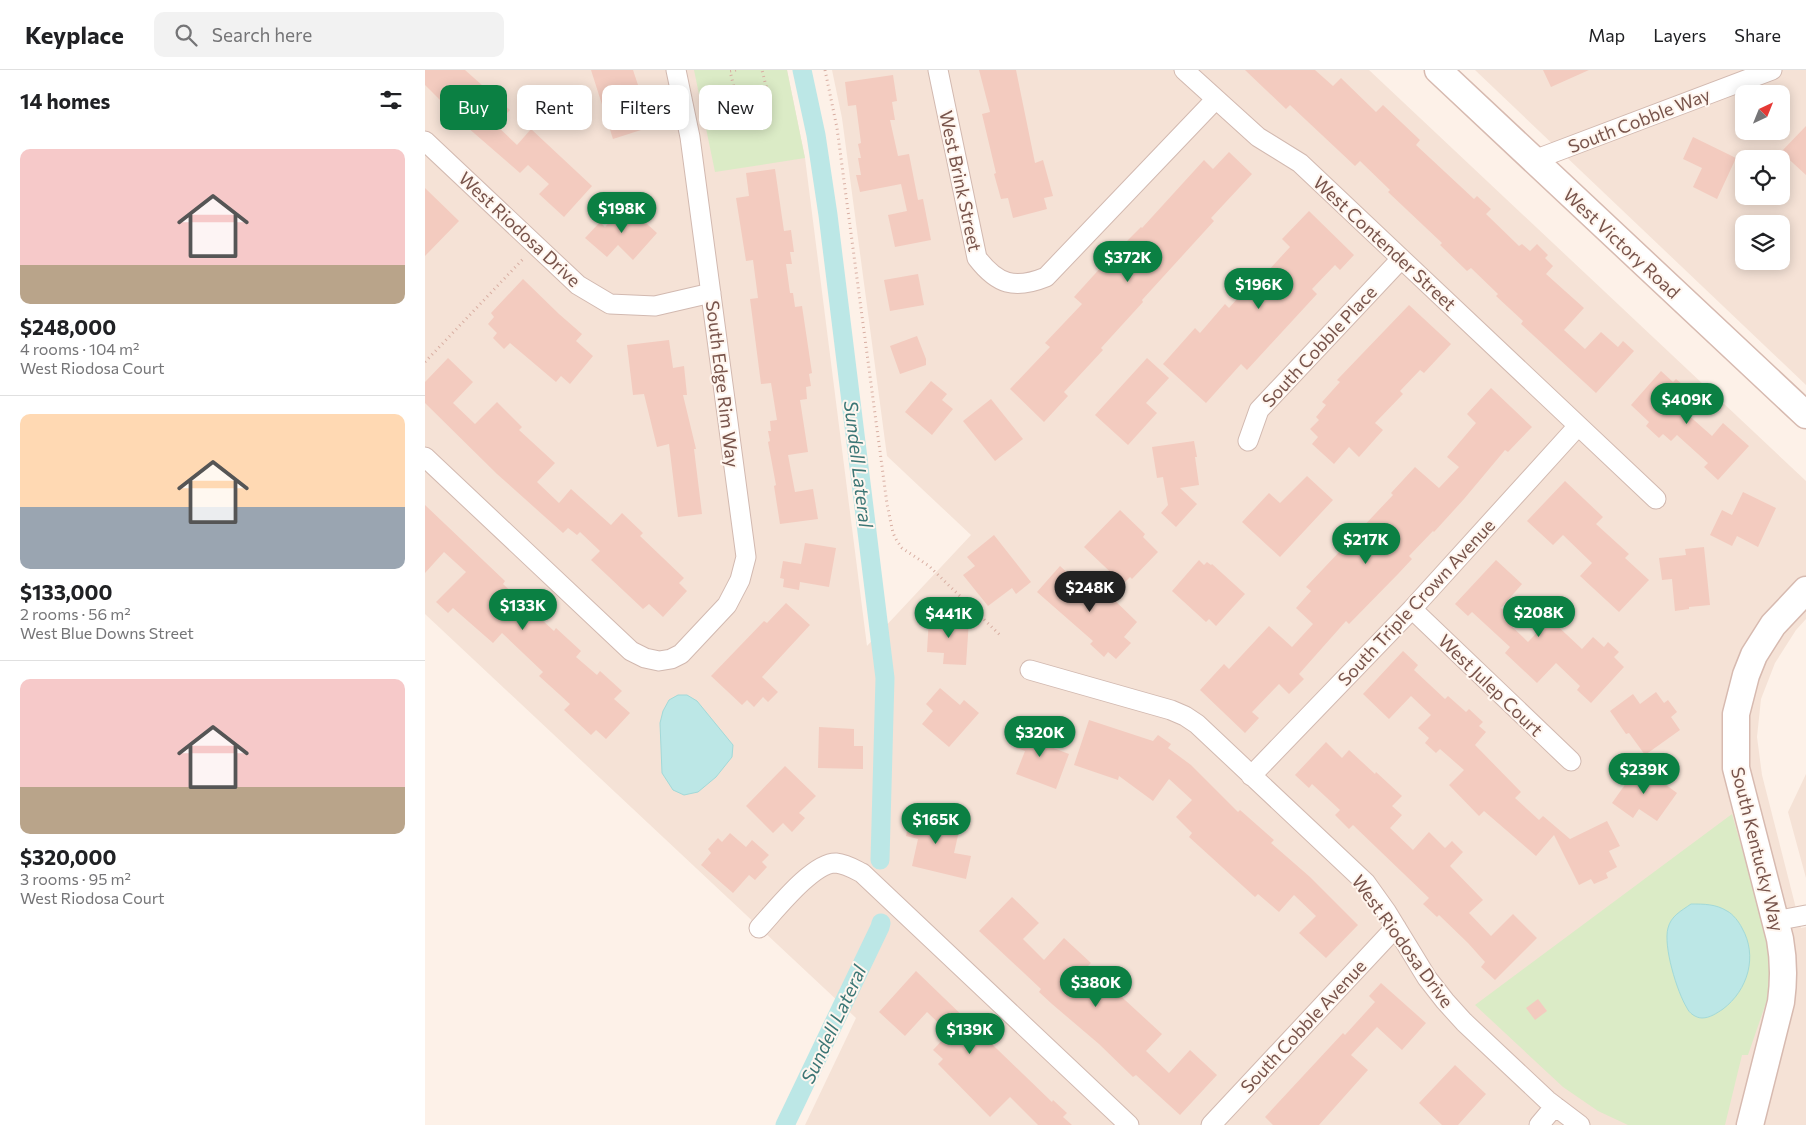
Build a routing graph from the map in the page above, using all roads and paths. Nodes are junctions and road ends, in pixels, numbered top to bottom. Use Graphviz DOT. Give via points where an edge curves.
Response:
graph roads {
  1 [pos="676,70"];
  2 [pos="736,70"];
  3 [pos="762,70"];
  4 [pos="825,70"];
  5 [pos="938,70"];
  6 [pos="1184,70"];
  7 [pos="1438,70"];
  8 [pos="1772,70"];
  9 [pos="733,85"];
  10 [pos="766,85"];
  11 [pos="1215,100"];
  12 [pos="425,141"];
  13 [pos="1534,160"];
  14 [pos="525,257"];
  15 [pos="1401,259"];
  16 [pos="711,293"];
  17 [pos="425,362"];
  18 [pos="1806,415"];
  19 [pos="1578,426"];
  20 [pos="1248,441"];
  21 [pos="425,457"];
  22 [pos="1656,499"];
  23 [pos="1806,590"];
  24 [pos="1412,609"];
  25 [pos="1002,637"];
  26 [pos="1030,670"];
  27 [pos="1571,761"];
  28 [pos="1251,776"];
  29 [pos="1806,915"];
  30 [pos="1775,921"];
  31 [pos="1396,927"];
  32 [pos="759,928"];
  33 [pos="1555,1106"];
  34 [pos="1129,1125"];
  35 [pos="1211,1125"];
  36 [pos="1539,1125"];
  37 [pos="1580,1125"];
  38 [pos="1750,1125"];
  1 -- 16 [label="street, South Edge Rim Way" via="690,137"];
  2 -- 9 [label="path" via="730,71"];
  3 -- 10 [label="path"];
  4 -- 25 [label="path" via="837,128 893,533 902,548 929,566"];
  5 -- 11 [label="street, West Brink Street" via="977,258 989,273 1003,281 1020,284 1046,278"];
  6 -- 11 [label="street, West Contender Street"];
  7 -- 13 [label="street, West Victory Road"];
  8 -- 13 [label="street, South Cobble Way"];
  11 -- 15 [label="street, West Contender Street" via="1258,137 1299,163"];
  12 -- 16 [label="street, West Riodosa Drive" via="578,285 610,304 655,306"];
  13 -- 18 [label="street, West Victory Road"];
  14 -- 17 [label="path"];
  15 -- 19 [label="street, West Contender Street"];
  15 -- 20 [label="street, South Cobble Place" via="1259,410"];
  16 -- 21 [label="street, South Edge Rim Way" via="746,557 740,580 727,605 681,654 659,661 631,651"];
  19 -- 22 [label="street, West Contender Street"];
  19 -- 24 [label="street, South Triple Crown Avenue"];
  23 -- 30 [label="street, South Kentucky Way" via="1773,625 1754,655 1736,714 1736,768"];
  24 -- 27 [label="street, West Julep Court"];
  24 -- 28 [label="street, South Triple Crown Avenue"];
  26 -- 28 [label="street, West Riodosa Drive" via="1185,716"];
  28 -- 31 [label="street, West Riodosa Drive" via="1366,884"];
  29 -- 30 [label="street"];
  30 -- 38 [label="street, South Kentucky Way" via="1784,960 1784,981"];
  31 -- 33 [label="street, West Riodosa Drive" via="1445,1001"];
  31 -- 35 [label="street, South Cobble Avenue"];
  32 -- 34 [label="street" via="807,876 820,867 835,863 849,866 862,873"];
  33 -- 36 [label="street"];
  33 -- 37 [label="street, West Riodosa Drive"];
}
